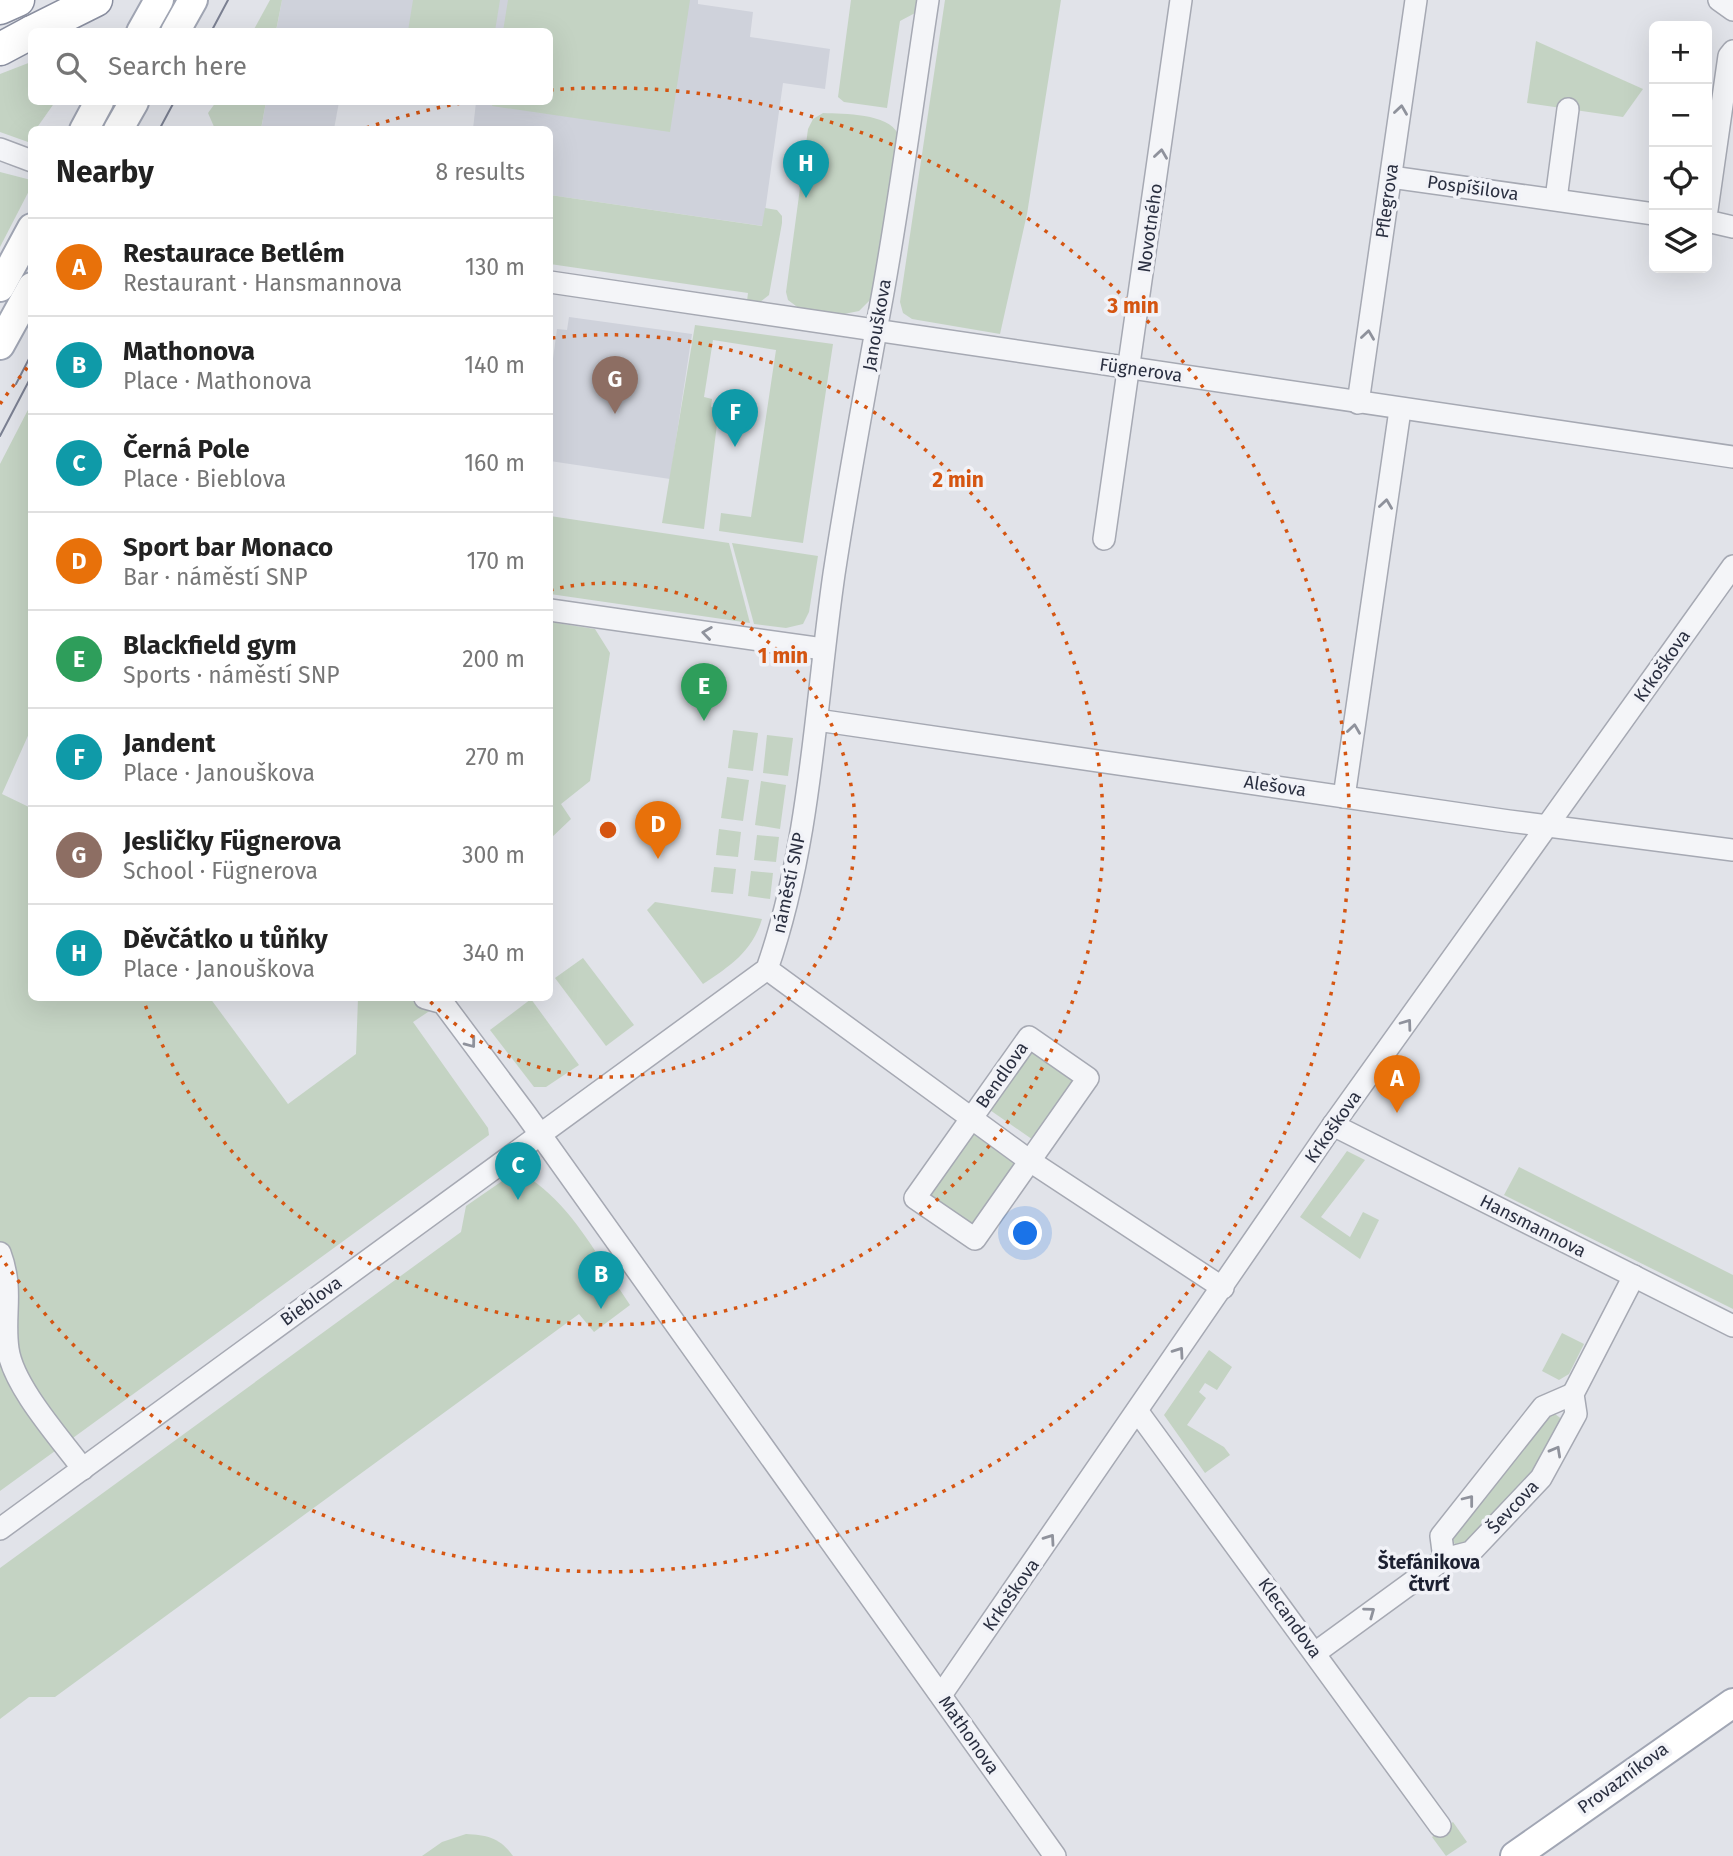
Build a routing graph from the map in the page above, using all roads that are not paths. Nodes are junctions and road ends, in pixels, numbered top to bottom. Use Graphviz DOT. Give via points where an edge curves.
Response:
graph roads {
  1 [pos="18,0"];
  2 [pos="96,0"];
  3 [pos="193,0"];
  4 [pos="928,0"];
  5 [pos="1181,0"];
  6 [pos="1416,0"];
  7 [pos="1719,0"];
  8 [pos="157,4"];
  9 [pos="0,8"];
  10 [pos="1733,10"];
  11 [pos="39,28"];
  12 [pos="143,28"];
  13 [pos="177,28"];
  14 [pos="1733,51"];
  15 [pos="97,105"];
  16 [pos="132,105"];
  17 [pos="1568,109"];
  18 [pos="86,126"];
  19 [pos="120,126"];
  20 [pos="0,149"];
  21 [pos="28,160"];
  22 [pos="1712,175"];
  23 [pos="1391,177"];
  24 [pos="1556,199"];
  25 [pos="1649,213"];
  26 [pos="1712,222"];
  27 [pos="1733,228"];
  28 [pos="28,235"];
  29 [pos="553,282"];
  30 [pos="0,287"];
  31 [pos="28,293"];
  32 [pos="875,332"];
  33 [pos="0,345"];
  34 [pos="1130,368"];
  35 [pos="1358,403"];
  36 [pos="1400,410"];
  37 [pos="1733,457"];
  38 [pos="1104,538"];
  39 [pos="1733,566"];
  40 [pos="553,610"];
  41 [pos="823,649"];
  42 [pos="817,720"];
  43 [pos="1344,797"];
  44 [pos="1551,824"];
  45 [pos="1733,850"];
  46 [pos="767,969"];
  47 [pos="436,1001"];
  48 [pos="971,1118"];
  49 [pos="1333,1125"];
  50 [pos="541,1136"];
  51 [pos="1030,1161"];
  52 [pos="0,1252"];
  53 [pos="1634,1276"];
  54 [pos="1223,1288"];
  55 [pos="1733,1326"];
  56 [pos="1573,1394"];
  57 [pos="1138,1412"];
  58 [pos="83,1469"];
  59 [pos="0,1529"];
  60 [pos="1444,1559"];
  61 [pos="1315,1653"];
  62 [pos="941,1696"];
  63 [pos="1733,1703"];
  64 [pos="1440,1826"];
  65 [pos="1055,1856"];
  66 [pos="1515,1856"];
  1 -- 9 [label="highway"];
  2 -- 11 [label="highway"];
  3 -- 13 [label="main road"];
  4 -- 32 [label="street, Janouškova"];
  34 -- 5 [label="street, Novotného, one-way"];
  23 -- 6 [label="street, Pflegrova, one-way"];
  7 -- 10 [label="street"];
  8 -- 12 [label="main road"];
  14 -- 22 [label="street"];
  15 -- 18 [label="main road"];
  16 -- 19 [label="main road"];
  17 -- 24 [label="street"];
  20 -- 21 [label="street"];
  23 -- 24 [label="street, Pospíšilova"];
  35 -- 23 [label="street, Pflegrova, one-way"];
  24 -- 25 [label="street, Pospíšilova"];
  26 -- 27 [label="street"];
  28 -- 30 [label="main road"];
  29 -- 32 [label="street, Fügnerova"];
  31 -- 33 [label="main road"];
  32 -- 34 [label="street, Fügnerova"];
  32 -- 41 [label="street, Janouškova"];
  34 -- 35 [label="street, Fügnerova"];
  34 -- 38 [label="street, Novotného"];
  35 -- 36 [label="street, Fügnerova"];
  36 -- 37 [label="street, Fügnerova"];
  43 -- 36 [label="street, one-way"];
  39 -- 44 [label="street, Krkoškova"];
  41 -- 40 [label="street, one-way"];
  41 -- 42 [label="street, náměstí SNP"];
  42 -- 43 [label="street, Alešova"];
  42 -- 46 [label="street, náměstí SNP" via="787,914"];
  43 -- 44 [label="street, Alešova"];
  44 -- 45 [label="street, Alešova"];
  49 -- 44 [label="street, Krkoškova, one-way"];
  46 -- 48 [label="street, Bendlova"];
  46 -- 50 [label="street"];
  47 -- 50 [label="street, one-way" via="443,1003"];
  48 -- 51 [label="street, Bendlova"];
  48 -- 51 [label="street, Bendlova" via="915,1198 975,1239"];
  48 -- 51 [label="street, Bendlova" via="1028,1037 1088,1078"];
  49 -- 53 [label="street, Hansmannova"];
  49 -- 54 [label="street, Krkoškova"];
  50 -- 58 [label="street, Bieblova"];
  50 -- 62 [label="street, Mathonova"];
  51 -- 54 [label="street, Bendlova"];
  52 -- 58 [label="street" via="10,1304 8,1350 18,1378"];
  53 -- 55 [label="street, Hansmannova"];
  53 -- 56 [label="street, Ševcova"];
  57 -- 54 [label="street, Krkoškova, one-way"];
  60 -- 56 [label="street, Ševcova, one-way" via="1441,1535 1543,1407"];
  60 -- 56 [label="street, Ševcova, one-way" via="1471,1552 1541,1478 1576,1415"];
  57 -- 61 [label="street, Klecandova"];
  62 -- 57 [label="street, Krkoškova, one-way"];
  58 -- 59 [label="street, Bieblova"];
  61 -- 60 [label="street, Ševcova, one-way"];
  61 -- 64 [label="street, Klecandova"];
  62 -- 65 [label="street, Mathonova"];
  63 -- 66 [label="main road, Provazníkova"];
}
